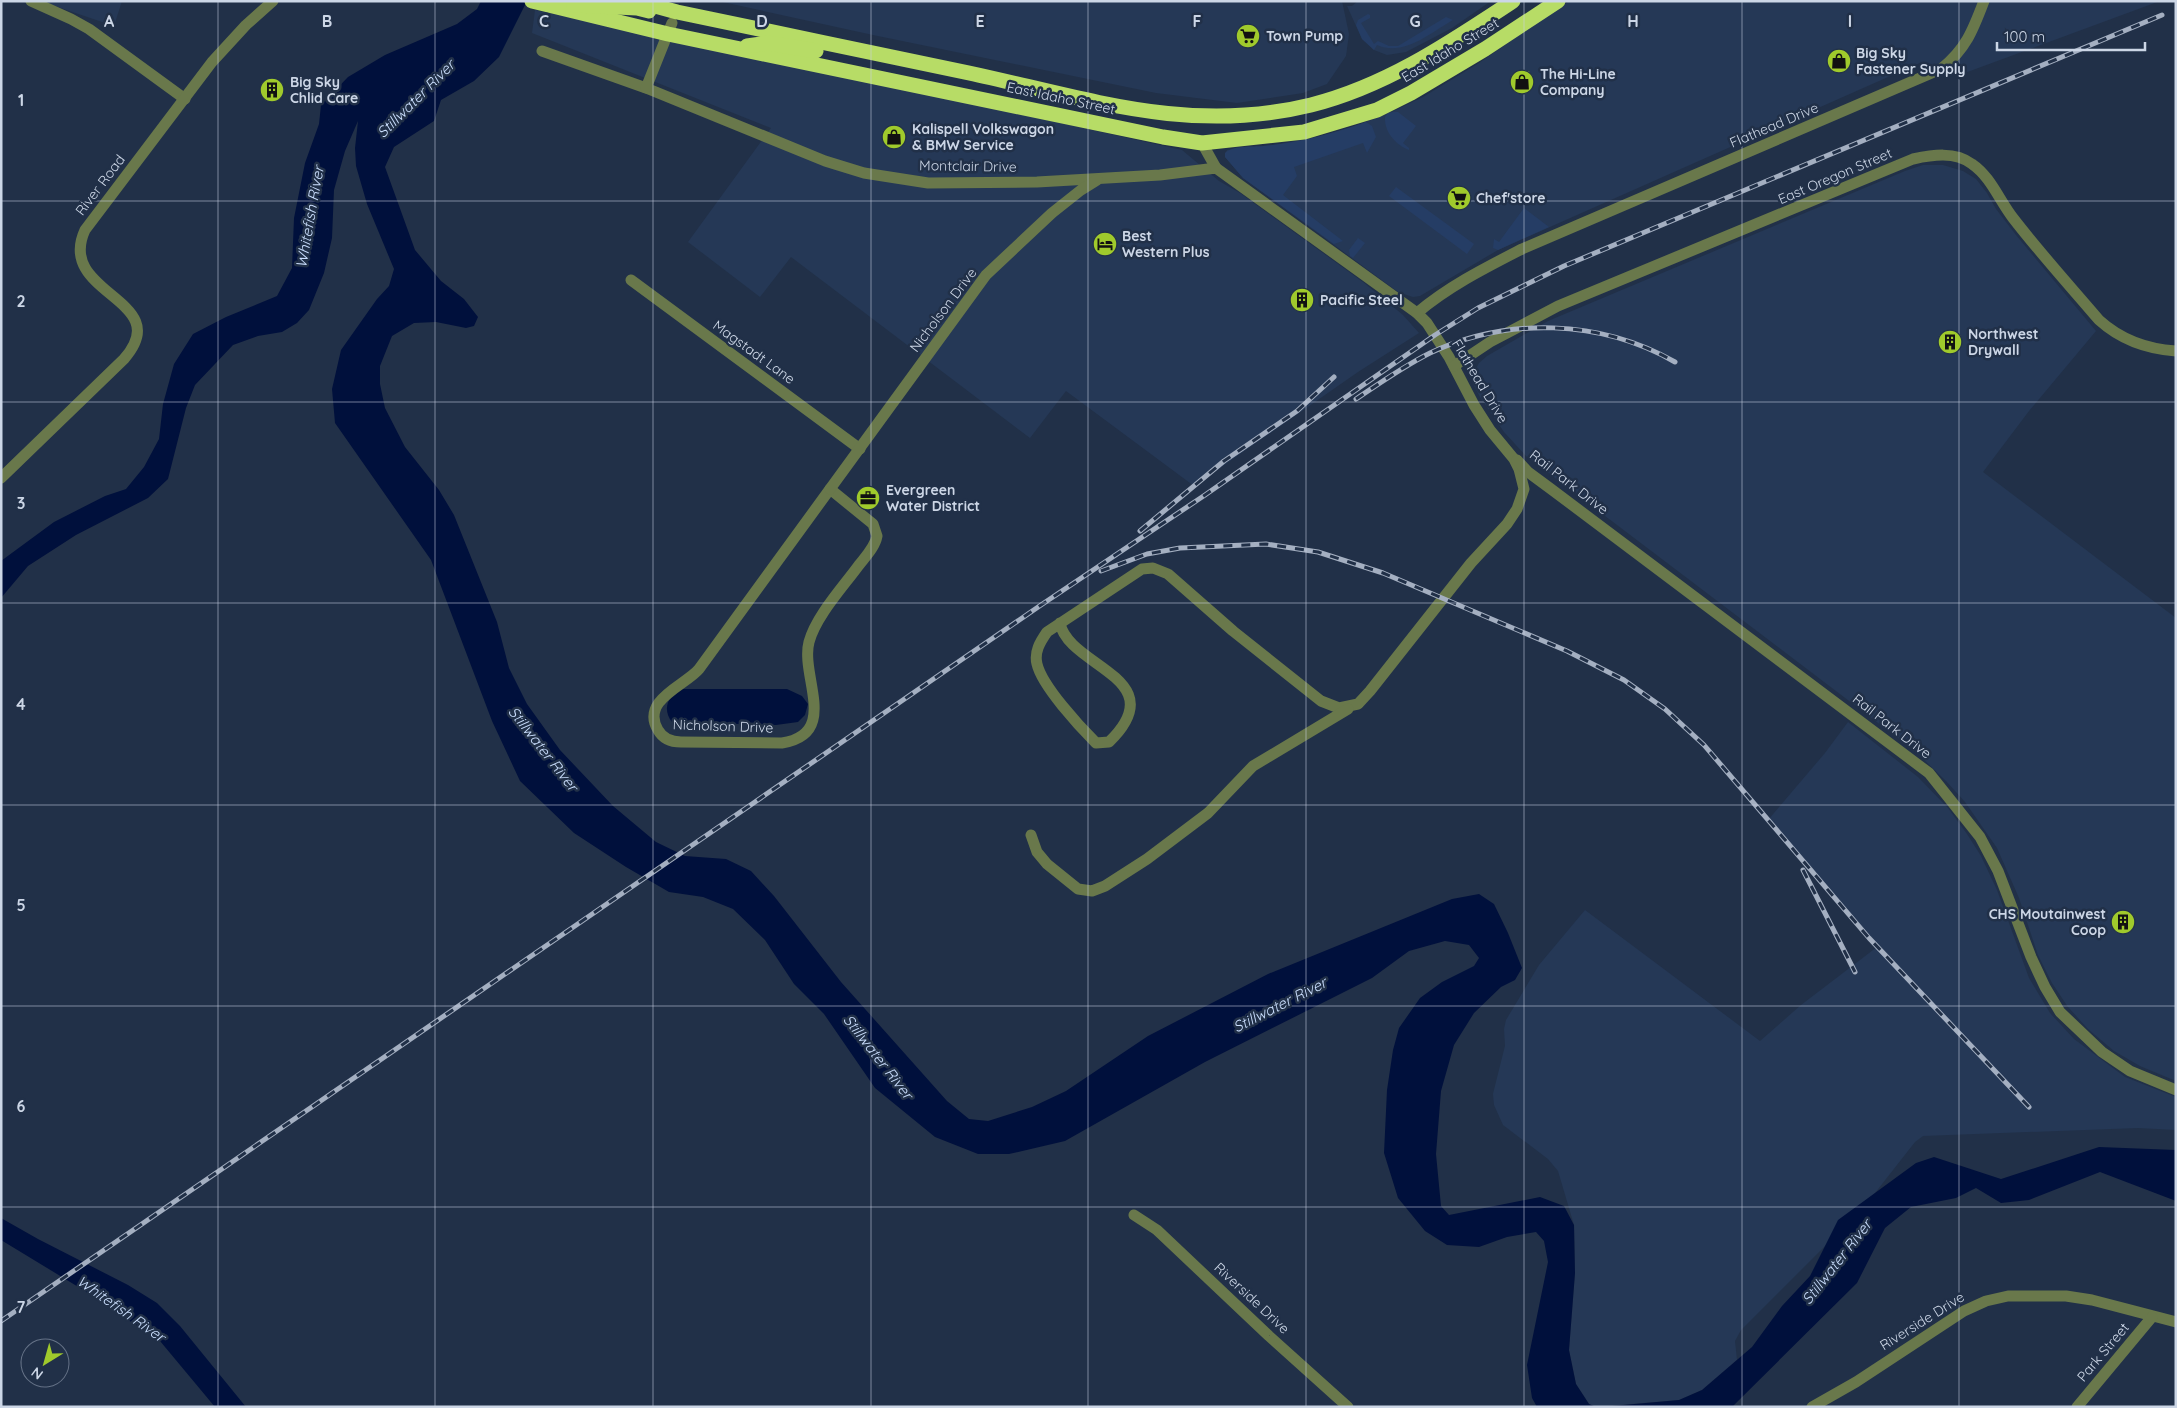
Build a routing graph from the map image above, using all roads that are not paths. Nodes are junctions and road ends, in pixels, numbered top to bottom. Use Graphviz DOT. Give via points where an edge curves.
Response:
graph roads {
  1 [pos="31,1"];
  2 [pos="273,1"];
  3 [pos="532,1"];
  4 [pos="637,1"];
  5 [pos="1512,1"];
  6 [pos="1558,1"];
  7 [pos="1984,1"];
  8 [pos="555,7"];
  9 [pos="672,23"];
  10 [pos="736,48"];
  11 [pos="542,51"];
  12 [pos="896,58"];
  13 [pos="646,88"];
  14 [pos="185,99"];
  15 [pos="1202,143"];
  16 [pos="1216,168"];
  17 [pos="1108,177"];
  18 [pos="631,280"];
  19 [pos="1417,313"];
  20 [pos="2176,351"];
  21 [pos="1454,366"];
  22 [pos="860,449"];
  23 [pos="1508,450"];
  24 [pos="1,478"];
  25 [pos="830,489"];
  26 [pos="1060,623"];
  27 [pos="1358,704"];
  28 [pos="1031,834"];
  29 [pos="2176,1090"];
  30 [pos="1134,1215"];
  31 [pos="2152,1317"];
  32 [pos="2176,1322"];
  33 [pos="1348,1407"];
  34 [pos="1812,1407"];
  35 [pos="2077,1407"];
  1 -- 14 [label="street" via="89,29"];
  2 -- 14 [label="street, River Road" via="228,42"];
  3 -- 8 [label="highway, East Idaho Street"];
  4 -- 9 [label="highway, East Idaho Street"];
  5 -- 12 [label="highway, East Idaho Street" via="1438,50 1388,78 1329,100 1256,115 1206,118 1145,112"];
  6 -- 15 [label="highway, East Idaho Street" via="1485,49 1377,110 1304,132"];
  7 -- 19 [label="street, Flathead Drive" via="1967,44 1941,69 1522,249 1470,276"];
  8 -- 9 [label="highway, East Idaho Street"];
  8 -- 9 [label="highway" via="637,8 665,15"];
  9 -- 10 [label="highway, East Idaho Street"];
  9 -- 12 [label="highway, East Idaho Street"];
  9 -- 13 [label="street"];
  10 -- 12 [label="highway" via="768,43 872,60"];
  10 -- 15 [label="highway, East Idaho Street"];
  11 -- 13 [label="street, Montclair Drive"];
  13 -- 17 [label="street, Montclair Drive" via="825,161 864,173 928,183 1036,182"];
  14 -- 24 [label="street, River Road" via="81,238 82,264 86,271 126,307 136,322 138,337 135,345"];
  15 -- 16 [label="street"];
  16 -- 17 [label="street, Montclair Drive"];
  16 -- 19 [label="street"];
  17 -- 22 [label="street, Nicholson Drive" via="1092,182 1052,213 986,275"];
  18 -- 22 [label="street, Magstadt Lane"];
  19 -- 21 [label="street, Flathead Drive"];
  20 -- 21 [label="street, East Oregon Street" via="2137,344 2110,330 2013,218 1983,174 1959,157 1944,155 1913,159 1558,306 1490,342"];
  21 -- 23 [label="street, Flathead Drive" via="1490,430"];
  22 -- 25 [label="street, Nicholson Drive"];
  23 -- 27 [label="street, Flathead Drive" via="1519,468 1524,489 1518,509 1448,590 1422,627"];
  23 -- 29 [label="street, Rail Park Drive" via="1528,472 1929,773 1980,837 2001,879 2031,958 2060,1012 2107,1056 2130,1071"];
  25 -- 25 [label="street, Nicholson Drive" via="700,669 660,701 655,722 666,739 782,743 798,738 810,726 815,706 807,660 810,638 877,536 873,524"];
  26 -- 26 [label="street" via="1047,632 1037,646 1036,664 1044,681 1085,732 1096,743 1109,742 1129,717 1129,701 1124,687 1109,671 1068,642"];
  26 -- 27 [label="street" via="1142,569 1153,568 1168,574 1321,701 1339,708"];
  27 -- 28 [label="street" via="1253,766 1208,813 1105,886 1092,891 1070,884 1037,852"];
  30 -- 33 [label="street, Riverside Drive" via="1157,1230"];
  31 -- 32 [label="street, Riverside Drive"];
  31 -- 34 [label="street, Riverside Drive" via="2066,1296 2008,1296 1986,1301 1950,1319 1856,1382"];
  31 -- 35 [label="street, Park Street"];
}
